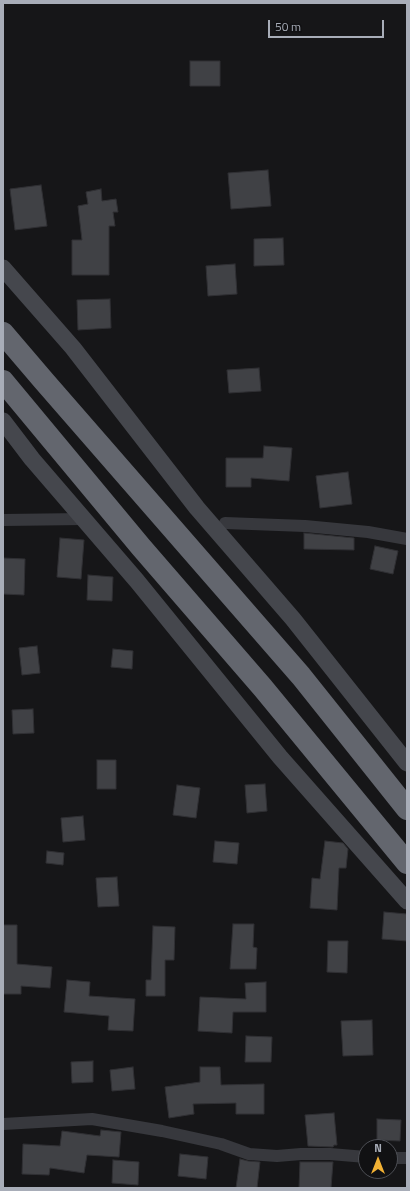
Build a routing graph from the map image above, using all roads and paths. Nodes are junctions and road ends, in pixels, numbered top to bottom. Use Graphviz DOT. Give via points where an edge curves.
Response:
graph roads {
  1 [pos="3,268"];
  2 [pos="3,333"];
  3 [pos="3,381"];
  4 [pos="3,422"];
  5 [pos="84,519"];
  6 [pos="3,520"];
  7 [pos="224,523"];
  8 [pos="407,538"];
  9 [pos="407,763"];
  10 [pos="407,809"];
  11 [pos="407,863"];
  12 [pos="407,900"];
  13 [pos="3,1124"];
  14 [pos="358,1156"];
  1 -- 9 [label="street" via="73,348 197,508 293,620"];
  2 -- 10 [label="highway" via="301,676"];
  3 -- 11 [label="highway" via="263,688"];
  4 -- 5 [label="street"];
  5 -- 6 [label="street"];
  5 -- 12 [label="street" via="280,757"];
  7 -- 8 [label="street" via="305,526"];
  13 -- 14 [label="street" via="92,1119 221,1144 249,1154"];
}
